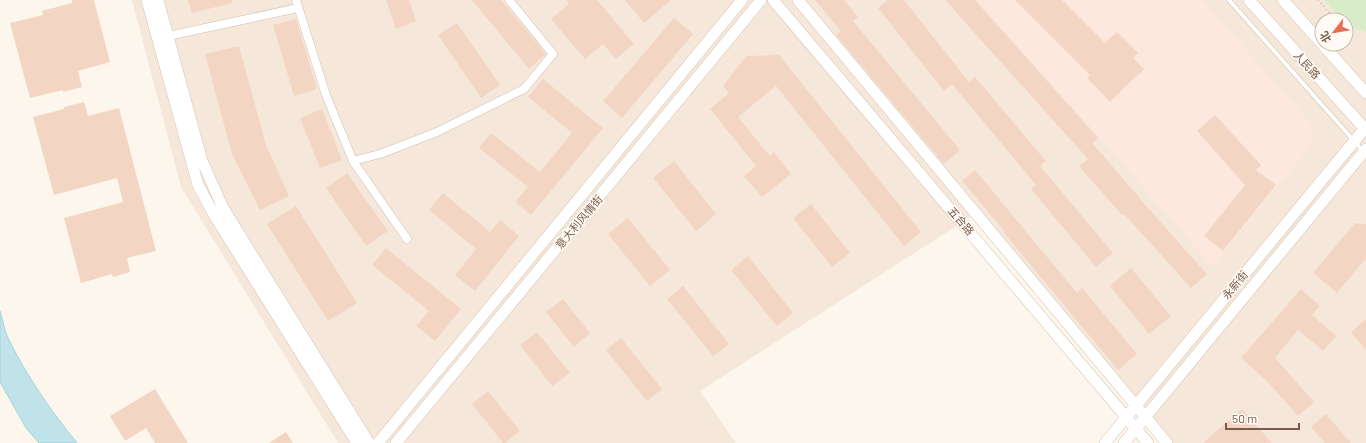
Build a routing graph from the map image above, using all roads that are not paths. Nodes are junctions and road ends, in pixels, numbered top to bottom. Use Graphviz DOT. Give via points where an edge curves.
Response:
graph roads {
  1 [pos="147,0"];
  2 [pos="158,0"];
  3 [pos="509,0"];
  4 [pos="742,0"];
  5 [pos="761,0"];
  6 [pos="773,0"];
  7 [pos="798,0"];
  8 [pos="1229,0"];
  9 [pos="1249,0"];
  10 [pos="1283,0"];
  11 [pos="297,4"];
  12 [pos="1314,35"];
  13 [pos="168,36"];
  14 [pos="1329,52"];
  15 [pos="1366,93"];
  16 [pos="1366,129"];
  17 [pos="1354,141"];
  18 [pos="1365,151"];
  19 [pos="353,162"];
  20 [pos="407,239"];
  21 [pos="1136,405"];
  22 [pos="1126,416"];
  23 [pos="1146,416"];
  24 [pos="1136,428"];
  25 [pos="357,443"];
  26 [pos="369,443"];
  27 [pos="378,443"];
  28 [pos="396,443"];
  29 [pos="1104,443"];
  30 [pos="1124,443"];
  31 [pos="1148,443"];
  32 [pos="1167,443"];
  1 -- 25 [label="street" via="198,185"];
  2 -- 13 [label="street"];
  3 -- 19 [label="street" via="553,54 524,89 438,132"];
  4 -- 27 [label="street, 意大利风情街"];
  5 -- 28 [label="street, 意大利风情街"];
  6 -- 22 [label="street, 五合路"];
  7 -- 21 [label="street, 五合路"];
  8 -- 17 [label="lane"];
  9 -- 16 [label="street, 人民路"];
  10 -- 12 [label="street"];
  11 -- 13 [label="street"];
  11 -- 19 [label="street" via="326,95"];
  13 -- 26 [label="street" via="202,161 223,208"];
  14 -- 15 [label="street"];
  16 -- 17 [label="street, 永新街"];
  17 -- 18 [label="lane"];
  17 -- 21 [label="street, 永新街"];
  18 -- 23 [label="street, 永新街"];
  19 -- 20 [label="street"];
  21 -- 22 [label="street, 永新街"];
  21 -- 23 [label="street, 五合路"];
  22 -- 24 [label="street, 五合路"];
  22 -- 29 [label="street, 永新街"];
  23 -- 24 [label="street, 永新街"];
  23 -- 32 [label="street, 五合路"];
  24 -- 30 [label="street, 永新街"];
  24 -- 31 [label="street, 五合路"];
}
